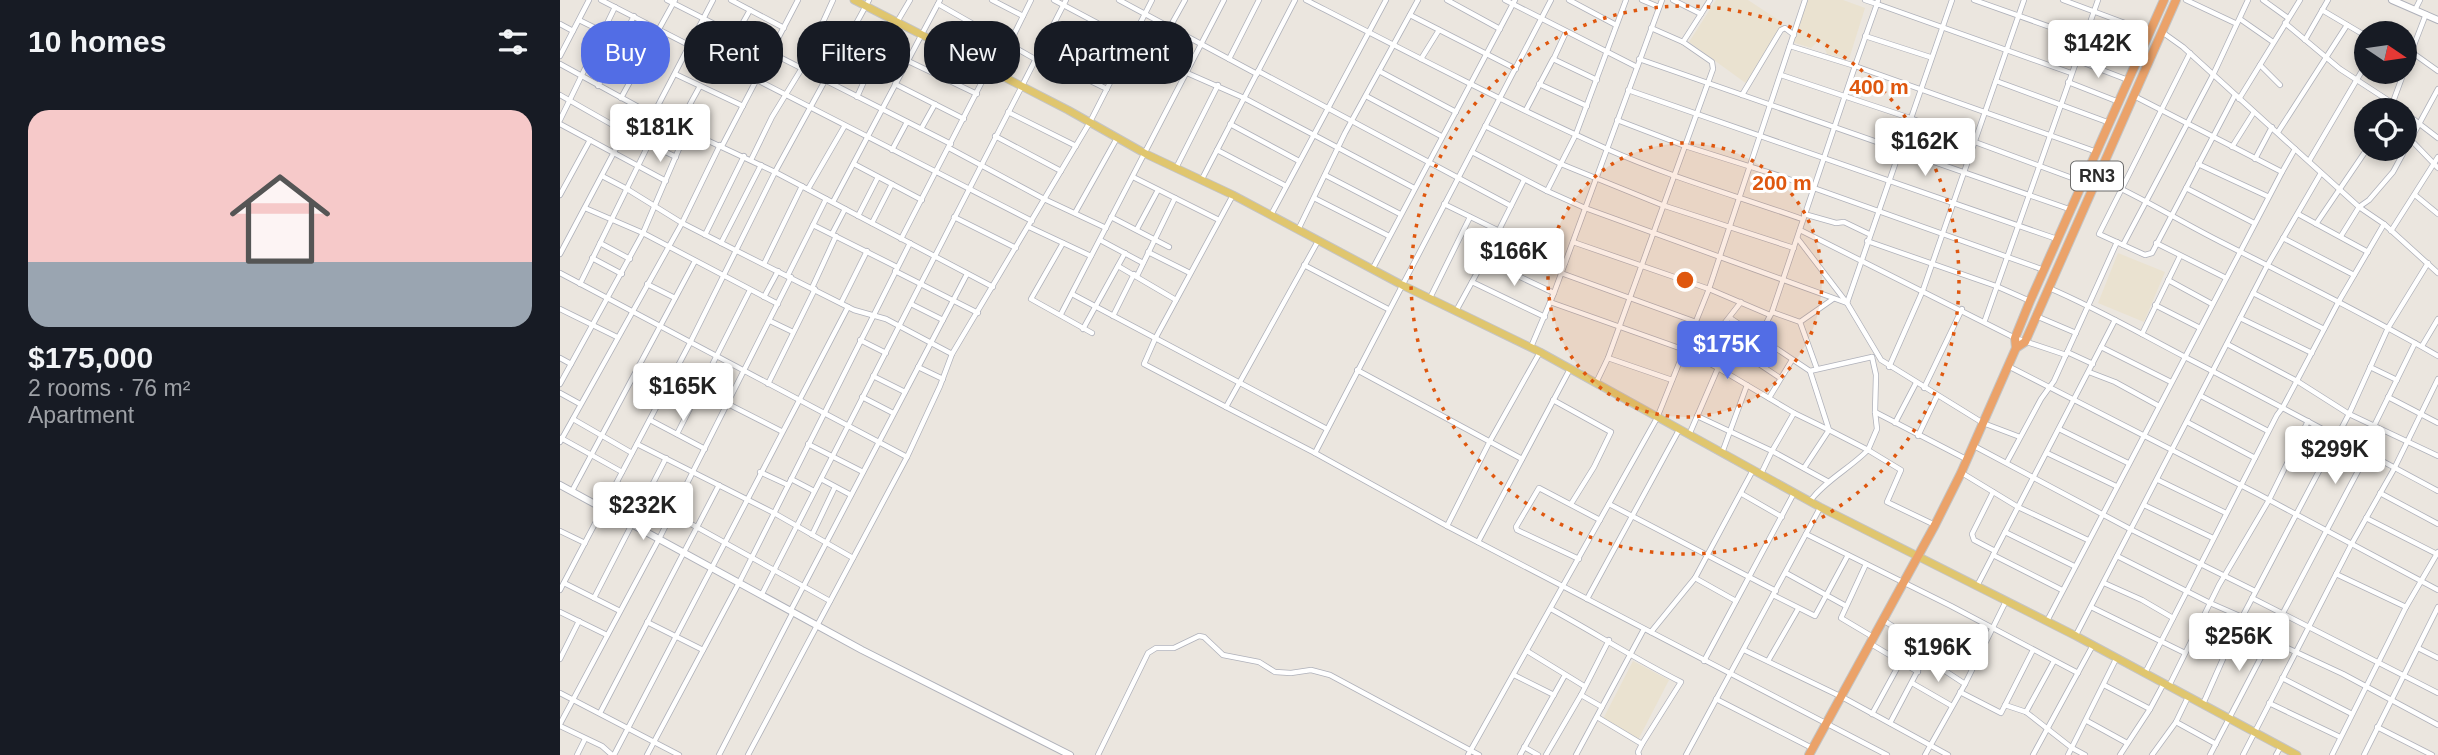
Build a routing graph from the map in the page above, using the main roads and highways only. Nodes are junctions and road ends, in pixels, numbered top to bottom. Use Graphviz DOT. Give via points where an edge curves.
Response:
graph roads {
  1 [pos="854,0"];
  2 [pos="2175,0"];
  3 [pos="2162,1"];
  4 [pos="867,3"];
  5 [pos="2016,348"];
  6 [pos="1918,556"];
  7 [pos="1811,752"];
  8 [pos="2297,755"];
  1 -- 4 [label="main road"];
  2 -- 5 [label="highway, RN3" via="2025,342"];
  3 -- 5 [label="highway, RN3" via="2015,338"];
  4 -- 6 [label="main road" via="1146,154 1531,347"];
  5 -- 6 [label="highway, RN3" via="1961,473"];
  6 -- 7 [label="highway, RN3"];
  6 -- 8 [label="main road"];
}
